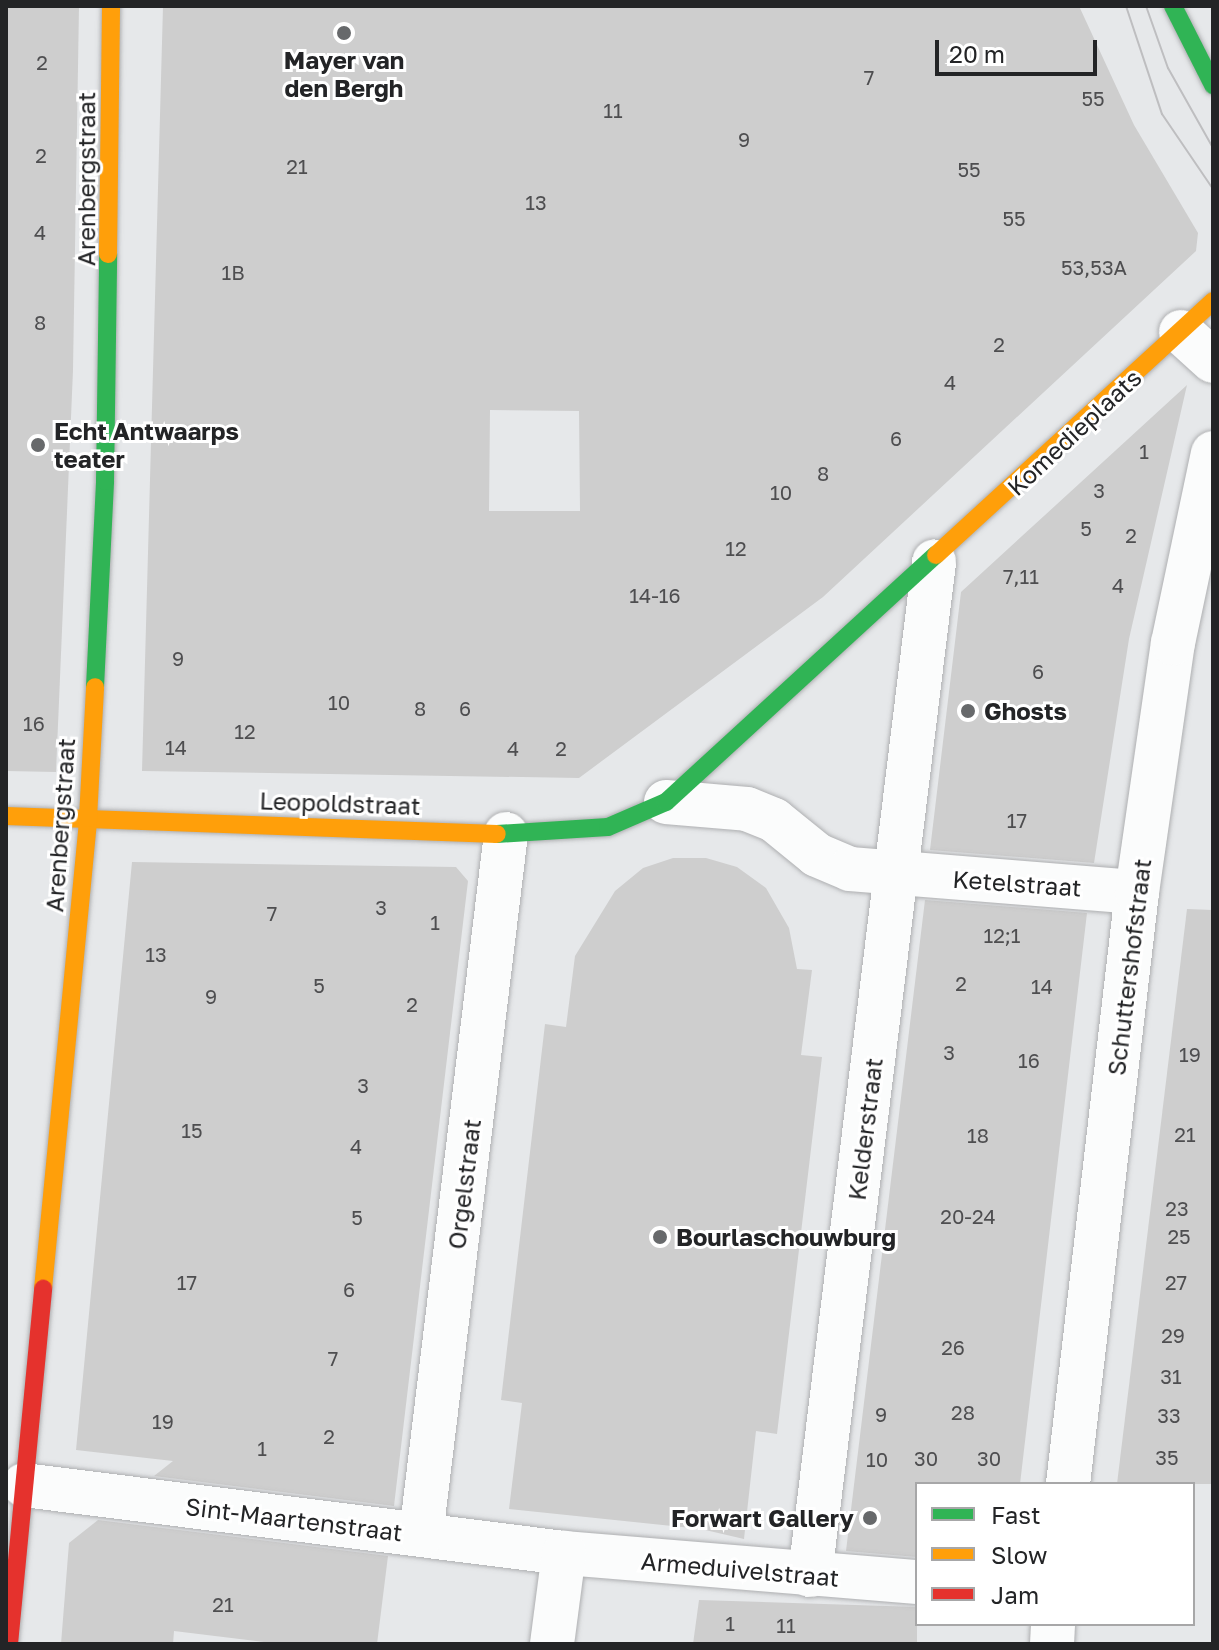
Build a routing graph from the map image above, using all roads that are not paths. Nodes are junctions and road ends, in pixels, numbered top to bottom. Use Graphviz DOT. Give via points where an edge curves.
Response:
graph roads {
  1 [pos="111,6"];
  2 [pos="1173,6"];
  3 [pos="1213,85"];
  4 [pos="1213,301"];
  5 [pos="1181,332"];
  6 [pos="1213,361"];
  7 [pos="1213,453"];
  8 [pos="934,562"];
  9 [pos="666,802"];
  10 [pos="6,816"];
  11 [pos="88,818"];
  12 [pos="506,834"];
  13 [pos="897,874"];
  14 [pos="1137,892"];
  15 [pos="1068,1482"];
  16 [pos="24,1485"];
  17 [pos="421,1535"];
  18 [pos="564,1553"];
  19 [pos="810,1575"];
  20 [pos="915,1582"];
  21 [pos="9,1644"];
  22 [pos="552,1644"];
  1 -- 11 [label="street, Arenbergstraat" via="105,481"];
  2 -- 3 [label="street"];
  4 -- 5 [label="street, Komedieplaats"];
  5 -- 6 [label="street"];
  5 -- 8 [label="street, Komedieplaats"];
  7 -- 14 [label="street, Schuttershofstraat" via="1173,643"];
  8 -- 9 [label="street, Komedieplaats"];
  8 -- 13 [label="street"];
  9 -- 12 [label="street, Leopoldstraat" via="608,827"];
  9 -- 13 [label="street, Ketelstraat" via="747,809 774,820 817,855 850,869"];
  10 -- 11 [label="street, Leopoldstraat"];
  11 -- 12 [label="street, Leopoldstraat"];
  11 -- 16 [label="street, Arenbergstraat"];
  12 -- 17 [label="street, Orgelstraat"];
  13 -- 14 [label="street, Ketelstraat"];
  13 -- 19 [label="street, Kelderstraat"];
  14 -- 15 [label="street, Schuttershofstraat"];
  16 -- 17 [label="street, Sint-Maartenstraat"];
  16 -- 21 [label="street, Arenbergstraat"];
  17 -- 18 [label="street, Sint-Maartenstraat"];
  18 -- 19 [label="street, Armeduivelstraat"];
  18 -- 22 [label="street"];
  19 -- 20 [label="street, Armeduivelstraat"];
}
